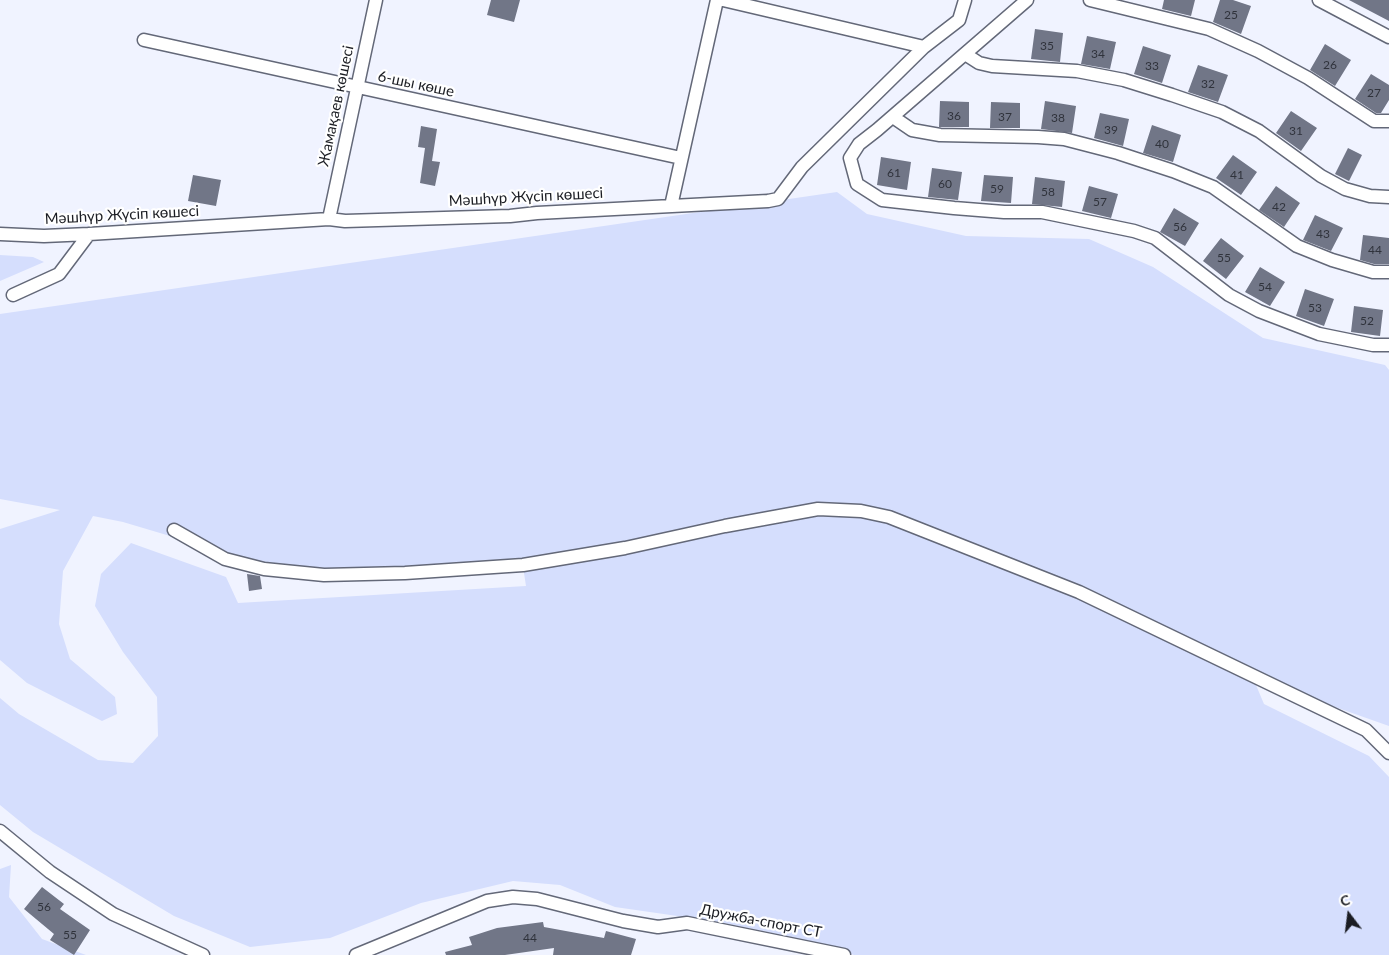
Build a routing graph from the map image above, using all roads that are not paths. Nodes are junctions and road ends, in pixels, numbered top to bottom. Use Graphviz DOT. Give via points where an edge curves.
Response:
graph roads {
  1 [pos="376,0"];
  2 [pos="717,0"];
  3 [pos="723,0"];
  4 [pos="965,0"];
  5 [pos="1027,0"];
  6 [pos="1090,0"];
  7 [pos="1319,0"];
  8 [pos="1389,37"];
  9 [pos="144,40"];
  10 [pos="924,47"];
  11 [pos="965,54"];
  12 [pos="357,87"];
  13 [pos="893,117"];
  14 [pos="1389,121"];
  15 [pos="681,158"];
  16 [pos="1389,197"];
  17 [pos="672,206"];
  18 [pos="329,220"];
  19 [pos="0,234"];
  20 [pos="89,234"];
  21 [pos="1389,272"];
  22 [pos="13,295"];
  23 [pos="1389,346"];
  24 [pos="174,530"];
  25 [pos="1389,753"];
  26 [pos="0,831"];
  27 [pos="203,955"];
  28 [pos="356,955"];
  29 [pos="844,955"];
  1 -- 12 [label="street, Жамақаев көшесі"];
  2 -- 15 [label="street"];
  3 -- 10 [label="street"];
  4 -- 10 [label="street, Мәшhүр Жүсіп көшесі" via="959,20"];
  5 -- 11 [label="street"];
  6 -- 14 [label="street" via="1209,29 1258,50 1374,121"];
  7 -- 8 [label="street"];
  9 -- 12 [label="street, 6-шы көше"];
  10 -- 17 [label="street, Мәшhүр Жүсіп көшесі" via="802,167 778,199"];
  11 -- 13 [label="street"];
  11 -- 16 [label="street" via="979,63 992,66 1077,71 1124,80 1172,95 1222,112 1258,131 1344,189"];
  12 -- 15 [label="street, 6-шы көше"];
  12 -- 18 [label="street, Жамақаев көшесі"];
  13 -- 21 [label="street" via="912,130 940,135 1038,136 1118,153 1214,187 1297,246 1373,272"];
  13 -- 23 [label="street" via="859,144 850,158 857,184 882,200 1004,212 1042,212 1134,231 1155,238 1229,295 1259,311 1319,334"];
  15 -- 17 [label="street"];
  17 -- 18 [label="street, Мәшhүр Жүсіп көшесі" via="501,216"];
  18 -- 20 [label="street, Мәшhүр Жүсіп көшесі"];
  19 -- 20 [label="street, Мәшhүр Жүсіп көшесі"];
  20 -- 22 [label="street" via="59,274"];
  24 -- 25 [label="street" via="225,559 264,569 333,575 523,565 818,509 860,511 890,518 1078,592 1366,730"];
  26 -- 27 [label="street" via="50,872 113,914"];
  28 -- 29 [label="street, Дружба-спорт СТ" via="487,901 513,897 538,898 623,921 658,927 686,923"];
}
